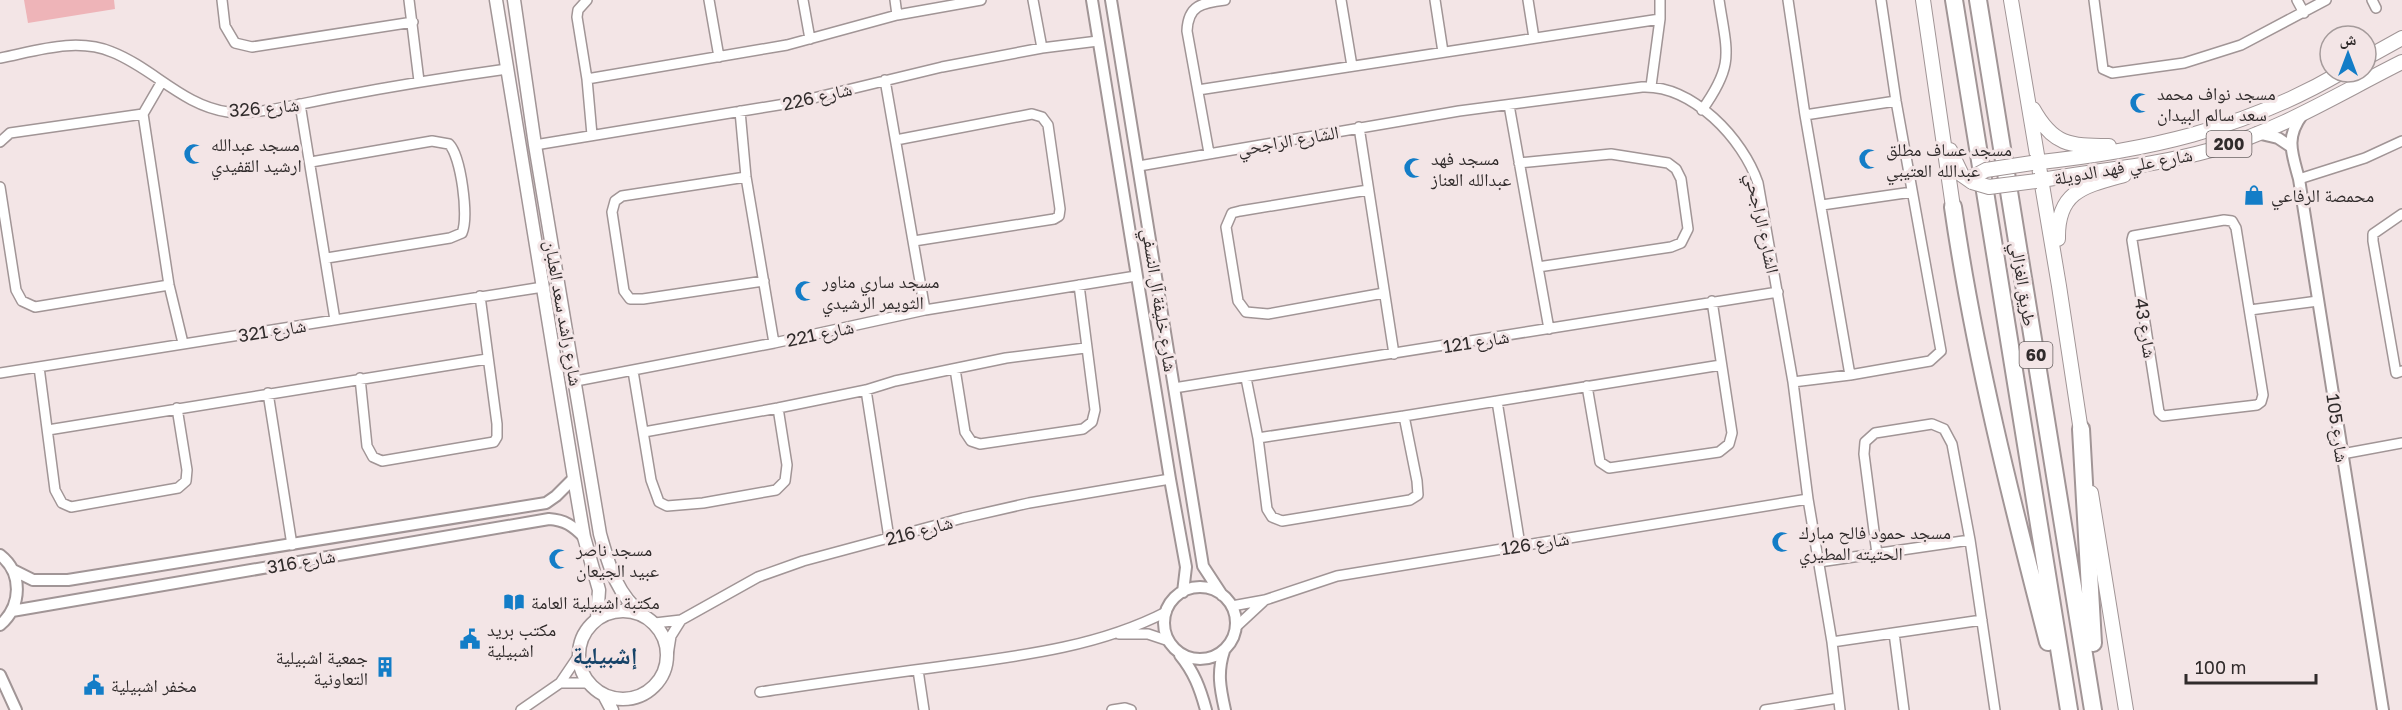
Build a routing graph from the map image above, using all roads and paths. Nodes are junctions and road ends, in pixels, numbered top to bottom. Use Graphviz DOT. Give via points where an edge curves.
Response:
graph roads {
  1 [pos="222,0"];
  2 [pos="409,0"];
  3 [pos="496,0"];
  4 [pos="514,0"];
  5 [pos="587,0"];
  6 [pos="709,0"];
  7 [pos="803,0"];
  8 [pos="895,0"];
  9 [pos="981,0"];
  10 [pos="1032,0"];
  11 [pos="1092,0"];
  12 [pos="1111,0"];
  13 [pos="1225,0"];
  14 [pos="1341,0"];
  15 [pos="1435,0"];
  16 [pos="1528,0"];
  17 [pos="1660,0"];
  18 [pos="1719,0"];
  19 [pos="1788,0"];
  20 [pos="1881,0"];
  21 [pos="1923,0"];
  22 [pos="1954,0"];
  23 [pos="1978,0"];
  24 [pos="2011,0"];
  25 [pos="2094,0"];
  26 [pos="2297,0"];
  27 [pos="2326,0"];
  28 [pos="2304,13"];
  29 [pos="897,15"];
  30 [pos="1660,19"];
  31 [pos="413,21"];
  32 [pos="1534,38"];
  33 [pos="2402,38"];
  34 [pos="810,39"];
  35 [pos="1098,40"];
  36 [pos="1042,48"];
  37 [pos="2378,51"];
  38 [pos="2402,51"];
  39 [pos="1443,52"];
  40 [pos="719,57"];
  41 [pos="0,58"];
  42 [pos="2378,64"];
  43 [pos="2402,64"];
  44 [pos="1352,66"];
  45 [pos="507,69"];
  46 [pos="587,79"];
  47 [pos="885,80"];
  48 [pos="419,81"];
  49 [pos="161,83"];
  50 [pos="2321,84"];
  51 [pos="2342,84"];
  52 [pos="1650,87"];
  53 [pos="1198,90"];
  54 [pos="2027,98"];
  55 [pos="1896,101"];
  56 [pos="300,104"];
  57 [pos="1509,105"];
  58 [pos="1702,110"];
  59 [pos="2310,110"];
  60 [pos="740,111"];
  61 [pos="143,114"];
  62 [pos="1805,115"];
  63 [pos="1359,127"];
  64 [pos="1942,132"];
  65 [pos="2257,133"];
  66 [pos="592,135"];
  67 [pos="896,140"];
  68 [pos="2402,141"];
  69 [pos="0,142"];
  70 [pos="535,145"];
  71 [pos="2150,146"];
  72 [pos="2290,146"];
  73 [pos="1209,153"];
  74 [pos="2176,159"];
  75 [pos="311,162"];
  76 [pos="2035,163"];
  77 [pos="1519,164"];
  78 [pos="1139,165"];
  79 [pos="746,177"];
  80 [pos="2299,179"];
  81 [pos="1971,181"];
  82 [pos="2039,181"];
  83 [pos="0,187"];
  84 [pos="1368,190"];
  85 [pos="1912,192"];
  86 [pos="1822,205"];
  87 [pos="1953,207"];
  88 [pos="2402,214"];
  89 [pos="914,241"];
  90 [pos="327,258"];
  91 [pos="1538,267"];
  92 [pos="1136,276"];
  93 [pos="764,281"];
  94 [pos="169,285"];
  95 [pos="1079,285"];
  96 [pos="2059,286"];
  97 [pos="543,287"];
  98 [pos="1778,292"];
  99 [pos="1383,293"];
  100 [pos="480,296"];
  101 [pos="1712,301"];
  102 [pos="2318,301"];
  103 [pos="925,310"];
  104 [pos="2250,310"];
  105 [pos="335,320"];
  106 [pos="1549,329"];
  107 [pos="183,343"];
  108 [pos="774,343"];
  109 [pos="1086,348"];
  110 [pos="1394,354"];
  111 [pos="487,359"];
  112 [pos="1721,365"];
  113 [pos="39,367"];
  114 [pos="955,369"];
  115 [pos="633,371"];
  116 [pos="2402,371"];
  117 [pos="0,373"];
  118 [pos="1850,375"];
  119 [pos="360,378"];
  120 [pos="1246,378"];
  121 [pos="576,381"];
  122 [pos="1793,382"];
  123 [pos="1587,386"];
  124 [pos="1174,388"];
  125 [pos="866,390"];
  126 [pos="268,393"];
  127 [pos="1497,401"];
  128 [pos="177,408"];
  129 [pos="778,408"];
  130 [pos="1404,416"];
  131 [pos="2080,429"];
  132 [pos="48,430"];
  133 [pos="644,432"];
  134 [pos="1258,438"];
  135 [pos="2402,443"];
  136 [pos="2342,454"];
  137 [pos="574,478"];
  138 [pos="1170,479"];
  139 [pos="1808,499"];
  140 [pos="546,503"];
  141 [pos="549,519"];
  142 [pos="584,537"];
  143 [pos="890,538"];
  144 [pos="1970,540"];
  145 [pos="292,545"];
  146 [pos="1520,545"];
  147 [pos="2,554"];
  148 [pos="1877,554"];
  149 [pos="1819,562"];
  150 [pos="13,570"];
  151 [pos="68,580"];
  152 [pos="1183,592"];
  153 [pos="1222,595"];
  154 [pos="1265,600"];
  155 [pos="67,601"];
  156 [pos="1232,606"];
  157 [pos="12,611"];
  158 [pos="1166,612"];
  159 [pos="643,615"];
  160 [pos="597,619"];
  161 [pos="681,620"];
  162 [pos="1982,620"];
  163 [pos="655,623"];
  164 [pos="1,625"];
  165 [pos="1237,626"];
  166 [pos="1894,633"];
  167 [pos="1113,634"];
  168 [pos="1832,642"];
  169 [pos="1172,646"];
  170 [pos="1224,651"];
  171 [pos="579,655"];
  172 [pos="668,655"];
  173 [pos="918,670"];
  174 [pos="0,675"];
  175 [pos="560,683"];
  176 [pos="589,683"];
  177 [pos="648,692"];
  178 [pos="760,692"];
  179 [pos="604,695"];
  180 [pos="1838,698"];
  181 [pos="16,710"];
  182 [pos="521,710"];
  183 [pos="612,710"];
  184 [pos="636,710"];
  185 [pos="924,710"];
  186 [pos="1112,710"];
  187 [pos="1131,710"];
  188 [pos="1206,710"];
  189 [pos="1225,710"];
  190 [pos="1765,710"];
  191 [pos="1840,710"];
  192 [pos="1904,710"];
  193 [pos="1995,710"];
  194 [pos="2067,710"];
  195 [pos="2093,710"];
  196 [pos="2100,710"];
  197 [pos="2126,710"];
  198 [pos="2383,710"];
  1 -- 31 [label="street" via="225,26 235,43 252,48"];
  2 -- 31 [label="street"];
  3 -- 45 [label="main road, شارع راشد سعد العلبان"];
  4 -- 70 [label="main road, شارع راشد سعد العلبان"];
  5 -- 46 [label="street" via="577,17"];
  6 -- 40 [label="street"];
  7 -- 34 [label="street"];
  8 -- 29 [label="street"];
  9 -- 29 [label="street"];
  10 -- 36 [label="street"];
  11 -- 35 [label="street, شارع خليفة آل النسفي"];
  12 -- 78 [label="street, شارع خليفة آل النسفي"];
  13 -- 53 [label="street" via="1196,7 1187,20"];
  14 -- 44 [label="street"];
  15 -- 39 [label="street"];
  16 -- 32 [label="street"];
  17 -- 30 [label="street"];
  18 -- 58 [label="street" via="1727,57 1725,73"];
  19 -- 62 [label="street"];
  20 -- 55 [label="street"];
  21 -- 64 [label="main road"];
  22 -- 194 [label="highway, طريق الغزالي / 60"];
  23 -- 195 [label="highway, طريق الغزالي / 60"];
  24 -- 54 [label="main road"];
  25 -- 28 [label="street" via="2103,69 2112,73 2184,63 2241,45"];
  26 -- 28 [label="street"];
  27 -- 28 [label="street"];
  29 -- 34 [label="street"];
  30 -- 32 [label="street"];
  30 -- 52 [label="street"];
  31 -- 48 [label="street"];
  32 -- 39 [label="street"];
  33 -- 37 [label="main road"];
  34 -- 40 [label="street"];
  35 -- 36 [label="street, شارع 226"];
  35 -- 92 [label="street, شارع خليفة آل النسفي"];
  36 -- 47 [label="street, شارع 226"];
  38 -- 42 [label="main road"];
  39 -- 44 [label="street"];
  40 -- 46 [label="street"];
  41 -- 49 [label="street, شارع 326" via="66,45 99,48 127,60"];
  43 -- 59 [label="main road, شارع علي فهد الدويلة / 200"];
  44 -- 53 [label="street"];
  45 -- 48 [label="street, شارع 326"];
  45 -- 97 [label="main road, شارع راشد سعد العلبان"];
  46 -- 66 [label="street"];
  47 -- 60 [label="street, شارع 226" via="797,102"];
  47 -- 67 [label="street"];
  48 -- 56 [label="street, شارع 326"];
  49 -- 56 [label="street, شارع 326" via="204,106 231,113"];
  49 -- 61 [label="street"];
  50 -- 71 [label="main road, شارع علي فهد الدويلة / 200" via="2240,120"];
  51 -- 59 [label="main road"];
  52 -- 57 [label="street, الشارع الراجحي"];
  52 -- 58 [label="street, الشارع الراجحي" via="1676,94"];
  53 -- 73 [label="street"];
  54 -- 71 [label="main road" via="2042,126 2065,143"];
  54 -- 76 [label="main road"];
  55 -- 62 [label="street"];
  55 -- 85 [label="street"];
  56 -- 75 [label="street"];
  57 -- 63 [label="street, الشارع الراجحي"];
  57 -- 77 [label="street"];
  58 -- 98 [label="street, الشارع الراجحي" via="1724,126 1753,168"];
  59 -- 65 [label="main road, شارع علي فهد الدويلة / 200"];
  59 -- 72 [label="street" via="2295,124"];
  60 -- 66 [label="street, شارع 226"];
  60 -- 79 [label="street"];
  61 -- 69 [label="street" via="10,133"];
  61 -- 94 [label="street"];
  62 -- 86 [label="street"];
  63 -- 73 [label="street, الشارع الراجحي"];
  63 -- 84 [label="street"];
  64 -- 81 [label="main road" via="1962,175"];
  64 -- 87 [label="main road"];
  65 -- 72 [label="street" via="2278,138"];
  65 -- 74 [label="main road, شارع علي فهد الدويلة / 200"];
  66 -- 70 [label="street, شارع 226"];
  67 -- 89 [label="street"];
  67 -- 89 [label="street" via="1032,114 1042,117 1048,126 1059,216"];
  68 -- 80 [label="street" via="2365,158"];
  70 -- 121 [label="main road, شارع راشد سعد العلبان"];
  71 -- 76 [label="main road, شارع علي فهد الدويلة / 200"];
  72 -- 80 [label="street, شارع 105"];
  73 -- 78 [label="street, الشارع الراجحي"];
  74 -- 82 [label="main road, شارع علي فهد الدويلة / 200"];
  74 -- 96 [label="main road" via="2092,184 2070,197 2058,222"];
  75 -- 90 [label="street"];
  75 -- 90 [label="street" via="432,141 449,144 457,155 466,219 462,232 450,238"];
  76 -- 81 [label="main road, شارع علي فهد الدويلة / 200, bridge" via="1986,170"];
  76 -- 82 [label="main road"];
  77 -- 91 [label="street"];
  77 -- 91 [label="street" via="1611,154 1668,163 1681,179 1688,229 1681,243"];
  78 -- 124 [label="street, شارع خليفة آل النسفي"];
  79 -- 93 [label="street"];
  79 -- 93 [label="street" via="622,196 615,201 612,212 624,291 630,299 643,299"];
  80 -- 102 [label="street, شارع 105"];
  81 -- 82 [label="main road, شارع علي فهد الدويلة / 200, bridge" via="1989,187"];
  81 -- 87 [label="main road"];
  82 -- 96 [label="main road"];
  83 -- 94 [label="street" via="16,290 22,301 35,307"];
  84 -- 99 [label="street"];
  84 -- 99 [label="street" via="1232,213 1227,227 1238,301 1246,312 1268,314"];
  85 -- 86 [label="street"];
  85 -- 118 [label="street" via="1941,351 1930,361"];
  86 -- 118 [label="street"];
  87 -- 194 [label="highway" via="1980,357"];
  88 -- 116 [label="street" via="2378,229 2373,241 2396,373"];
  89 -- 103 [label="street"];
  90 -- 105 [label="street"];
  91 -- 106 [label="street"];
  92 -- 95 [label="street, شارع 221"];
  92 -- 138 [label="street, شارع خليفة آل النسفي"];
  93 -- 108 [label="street"];
  94 -- 107 [label="street"];
  95 -- 103 [label="street, شارع 221"];
  95 -- 109 [label="street"];
  96 -- 131 [label="main road"];
  97 -- 100 [label="street, شارع 321"];
  97 -- 137 [label="main road, شارع راشد سعد العلبان"];
  98 -- 101 [label="street, شارع 121"];
  98 -- 122 [label="street, الشارع الراجحي"];
  99 -- 110 [label="street"];
  100 -- 105 [label="street, شارع 321"];
  100 -- 111 [label="street"];
  101 -- 106 [label="street, شارع 121"];
  101 -- 112 [label="street"];
  102 -- 104 [label="street"];
  102 -- 136 [label="street, شارع 105"];
  103 -- 108 [label="street, شارع 221"];
  104 -- 104 [label="street, شارع 43" via="2261,402 2163,416 2159,412 2133,236 2232,221"];
  105 -- 107 [label="street, شارع 321"];
  106 -- 110 [label="street, شارع 121"];
  107 -- 113 [label="street, شارع 321"];
  108 -- 115 [label="street, شارع 221"];
  109 -- 114 [label="street"];
  109 -- 114 [label="street" via="1095,410 1092,422 1083,429 980,444 971,441 965,432"];
  110 -- 120 [label="street, شارع 121"];
  111 -- 119 [label="street"];
  111 -- 119 [label="street" via="497,424 494,442 382,461 373,457 367,446"];
  112 -- 123 [label="street"];
  112 -- 123 [label="street" via="1732,433 1729,444 1719,452 1621,468 1609,468 1599,462"];
  113 -- 117 [label="street, شارع 321"];
  113 -- 132 [label="street"];
  114 -- 125 [label="street"];
  115 -- 121 [label="street, شارع 221"];
  115 -- 133 [label="street"];
  118 -- 122 [label="street"];
  119 -- 126 [label="street"];
  120 -- 124 [label="street, شارع 121"];
  120 -- 134 [label="street"];
  121 -- 159 [label="main road, شارع راشد سعد العلبان" via="591,484 611,572 630,605"];
  122 -- 139 [label="street, الشارع الراجحي"];
  123 -- 127 [label="street"];
  124 -- 153 [label="street, شارع خليفة آل النسفي" via="1203,566"];
  125 -- 129 [label="street"];
  125 -- 143 [label="street"];
  126 -- 128 [label="street"];
  126 -- 145 [label="street"];
  127 -- 130 [label="street"];
  127 -- 146 [label="street"];
  128 -- 132 [label="street"];
  128 -- 132 [label="street" via="186,481 178,488 71,507 62,503 55,490"];
  129 -- 133 [label="street"];
  129 -- 133 [label="street" via="787,465 785,481 776,490 667,506 658,502 651,480"];
  130 -- 134 [label="street"];
  130 -- 134 [label="street" via="1418,495 1410,500 1282,521 1272,518 1267,509"];
  131 -- 196 [label="highway"];
  131 -- 197 [label="main road"];
  135 -- 136 [label="street"];
  136 -- 198 [label="street, شارع 105"];
  137 -- 140 [label="street"];
  137 -- 142 [label="main road, شارع راشد سعد العلبان"];
  138 -- 143 [label="street, شارع 216" via="1029,503"];
  138 -- 152 [label="street, شارع خليفة آل النسفي" via="1186,567"];
  139 -- 146 [label="street, شارع 126"];
  139 -- 149 [label="street, الشارع الراجحي"];
  140 -- 141 [label="street" via="553,513"];
  140 -- 145 [label="street, شارع 316"];
  141 -- 142 [label="street" via="561,519"];
  141 -- 155 [label="street, شارع 316"];
  142 -- 160 [label="main road, شارع راشد سعد العلبان" via="599,590"];
  143 -- 161 [label="street, شارع 216" via="758,576"];
  144 -- 148 [label="street"];
  144 -- 148 [label="street" via="1952,444 1944,429 1932,424 1875,433 1865,442"];
  144 -- 162 [label="street"];
  145 -- 151 [label="street, شارع 316"];
  146 -- 154 [label="street, شارع 126" via="1337,576"];
  147 -- 150 [label="street"];
  148 -- 149 [label="street"];
  149 -- 168 [label="street, الشارع الراجحي"];
  150 -- 151 [label="street, شارع 316" via="33,580"];
  150 -- 157 [label="street" via="17,591"];
  151 -- 155 [label="street" via="62,591"];
  152 -- 153 [label="street" via="1203,587"];
  152 -- 158 [label="street"];
  153 -- 156 [label="street"];
  154 -- 156 [label="street, شارع 126"];
  154 -- 165 [label="street, شارع 126"];
  155 -- 157 [label="street, شارع 316"];
  156 -- 165 [label="street"];
  157 -- 164 [label="street"];
  158 -- 167 [label="street"];
  158 -- 169 [label="street" via="1164,627"];
  159 -- 160 [label="main road" via="619,610"];
  159 -- 163 [label="main road"];
  160 -- 171 [label="main road" via="583,635"];
  161 -- 163 [label="street, شارع 216"];
  161 -- 172 [label="street" via="671,636"];
  162 -- 166 [label="street"];
  162 -- 193 [label="street"];
  163 -- 172 [label="main road" via="667,644"];
  165 -- 170 [label="street"];
  166 -- 168 [label="street"];
  166 -- 192 [label="street"];
  167 -- 169 [label="street" via="1148,634"];
  167 -- 173 [label="street" via="1075,646"];
  168 -- 180 [label="street, الشارع الراجحي"];
  169 -- 170 [label="street" via="1187,657 1200,660"];
  169 -- 188 [label="street" via="1199,683"];
  170 -- 189 [label="street" via="1218,680"];
  171 -- 175 [label="street"];
  171 -- 176 [label="main road"];
  172 -- 177 [label="main road" via="659,682"];
  173 -- 178 [label="street"];
  173 -- 185 [label="street"];
  174 -- 181 [label="street"];
  175 -- 176 [label="street"];
  175 -- 182 [label="street"];
  176 -- 179 [label="main road"];
  177 -- 179 [label="main road" via="634,698"];
  177 -- 184 [label="main road"];
  179 -- 183 [label="main road"];
  180 -- 190 [label="street"];
  180 -- 191 [label="street, الشارع الراجحي"];
  186 -- 187 [label="street"];
}
